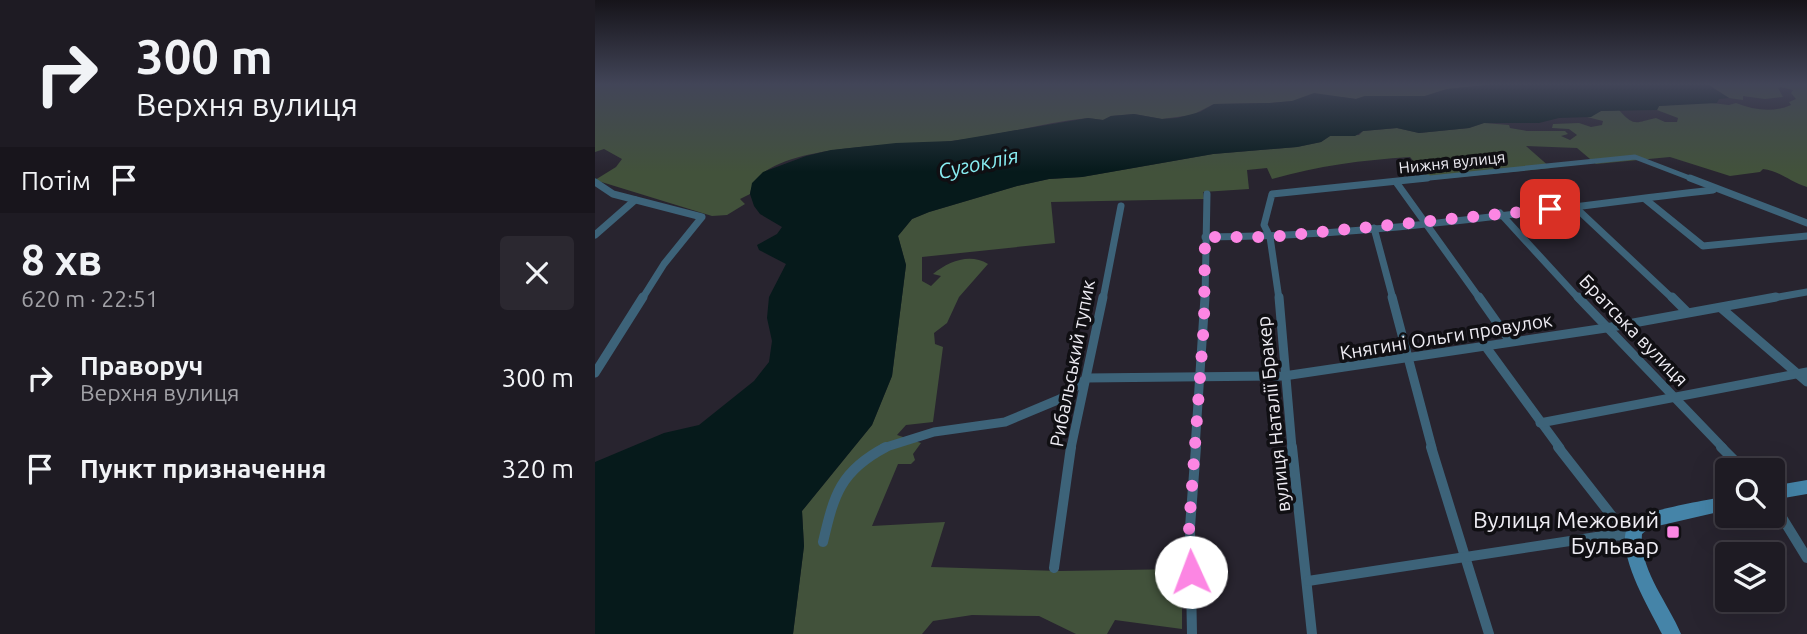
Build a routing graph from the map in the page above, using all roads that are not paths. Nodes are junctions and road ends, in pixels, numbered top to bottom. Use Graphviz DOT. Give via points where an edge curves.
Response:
graph roads {
  1 [pos="595,182"];
  2 [pos="1396,182"];
  3 [pos="1716,190"];
  4 [pos="1207,194"];
  5 [pos="1272,194"];
  6 [pos="1645,199"];
  7 [pos="635,200"];
  8 [pos="1121,206"];
  9 [pos="1575,207"];
  10 [pos="1500,213"];
  11 [pos="1422,222"];
  12 [pos="1807,223"];
  13 [pos="1374,228"];
  14 [pos="595,235"];
  15 [pos="1807,236"];
  16 [pos="1205,237"];
  17 [pos="1270,237"];
  18 [pos="1807,292"];
  19 [pos="1721,308"];
  20 [pos="1687,312"];
  21 [pos="1606,328"];
  22 [pos="1510,341"];
  23 [pos="1486,347"];
  24 [pos="1409,357"];
  25 [pos="595,373"];
  26 [pos="1802,373"];
  27 [pos="1201,376"];
  28 [pos="1284,376"];
  29 [pos="1087,378"];
  30 [pos="1807,382"];
  31 [pos="1677,399"];
  32 [pos="1540,423"];
  33 [pos="1733,458"];
  34 [pos="1807,487"];
  35 [pos="1785,491"];
  36 [pos="1715,506"];
  37 [pos="1785,522"];
  38 [pos="1633,535"];
  39 [pos="823,542"];
  40 [pos="1807,558"];
  41 [pos="1465,559"];
  42 [pos="1053,568"];
  43 [pos="1308,581"];
  44 [pos="1192,634"];
  45 [pos="1312,634"];
  46 [pos="1489,634"];
  47 [pos="1672,634"];
  1 -- 7 [label="street" via="610,193"];
  2 -- 3 [label="street, Нижня вулиця" via="1635,158"];
  2 -- 5 [label="street, Нижня вулиця"];
  2 -- 11 [label="street"];
  3 -- 6 [label="street"];
  3 -- 12 [label="street"];
  4 -- 16 [label="street"];
  5 -- 17 [label="street, вулиця Наталії Бракер" via="1265,225"];
  6 -- 9 [label="street"];
  6 -- 15 [label="street" via="1703,246"];
  7 -- 14 [label="street"];
  7 -- 25 [label="street" via="702,217 664,264"];
  8 -- 29 [label="street, Рибальський тупик"];
  9 -- 10 [label="street"];
  9 -- 20 [label="street"];
  10 -- 11 [label="street"];
  10 -- 21 [label="street, Братська вулиця"];
  11 -- 13 [label="street"];
  11 -- 22 [label="street"];
  13 -- 17 [label="street"];
  13 -- 24 [label="street"];
  16 -- 17 [label="street"];
  16 -- 27 [label="street"];
  17 -- 28 [label="street, вулиця Наталії Бракер"];
  18 -- 19 [label="street, Княгині Ольги провулок"];
  19 -- 20 [label="street, Княгині Ольги провулок"];
  19 -- 26 [label="street"];
  20 -- 21 [label="street, Княгині Ольги провулок"];
  21 -- 22 [label="street, Княгині Ольги провулок"];
  21 -- 31 [label="street, Братська вулиця"];
  22 -- 23 [label="street, Княгині Ольги провулок"];
  23 -- 24 [label="street, Княгині Ольги провулок"];
  23 -- 32 [label="street"];
  24 -- 28 [label="street, Княгині Ольги провулок"];
  24 -- 41 [label="street"];
  26 -- 30 [label="street"];
  26 -- 31 [label="street"];
  27 -- 28 [label="street, Княгині Ольги провулок"];
  27 -- 29 [label="street, Княгині Ольги провулок"];
  27 -- 44 [label="street" via="1189,527"];
  28 -- 43 [label="street, вулиця Наталії Бракер"];
  29 -- 39 [label="street" via="1060,399 1022,417 895,440 876,451 837,490"];
  29 -- 42 [label="street, Рибальський тупик" via="1075,419"];
  31 -- 32 [label="street"];
  31 -- 33 [label="street, Братська вулиця"];
  32 -- 38 [label="street" via="1619,524"];
  34 -- 35 [label="street"];
  36 -- 38 [label="street" via="1647,521 1637,526"];
  37 -- 40 [label="street"];
  38 -- 41 [label="street"];
  38 -- 47 [label="street" via="1640,567"];
  41 -- 43 [label="street"];
  41 -- 46 [label="street"];
  43 -- 45 [label="street, вулиця Наталії Бракер"];
}
